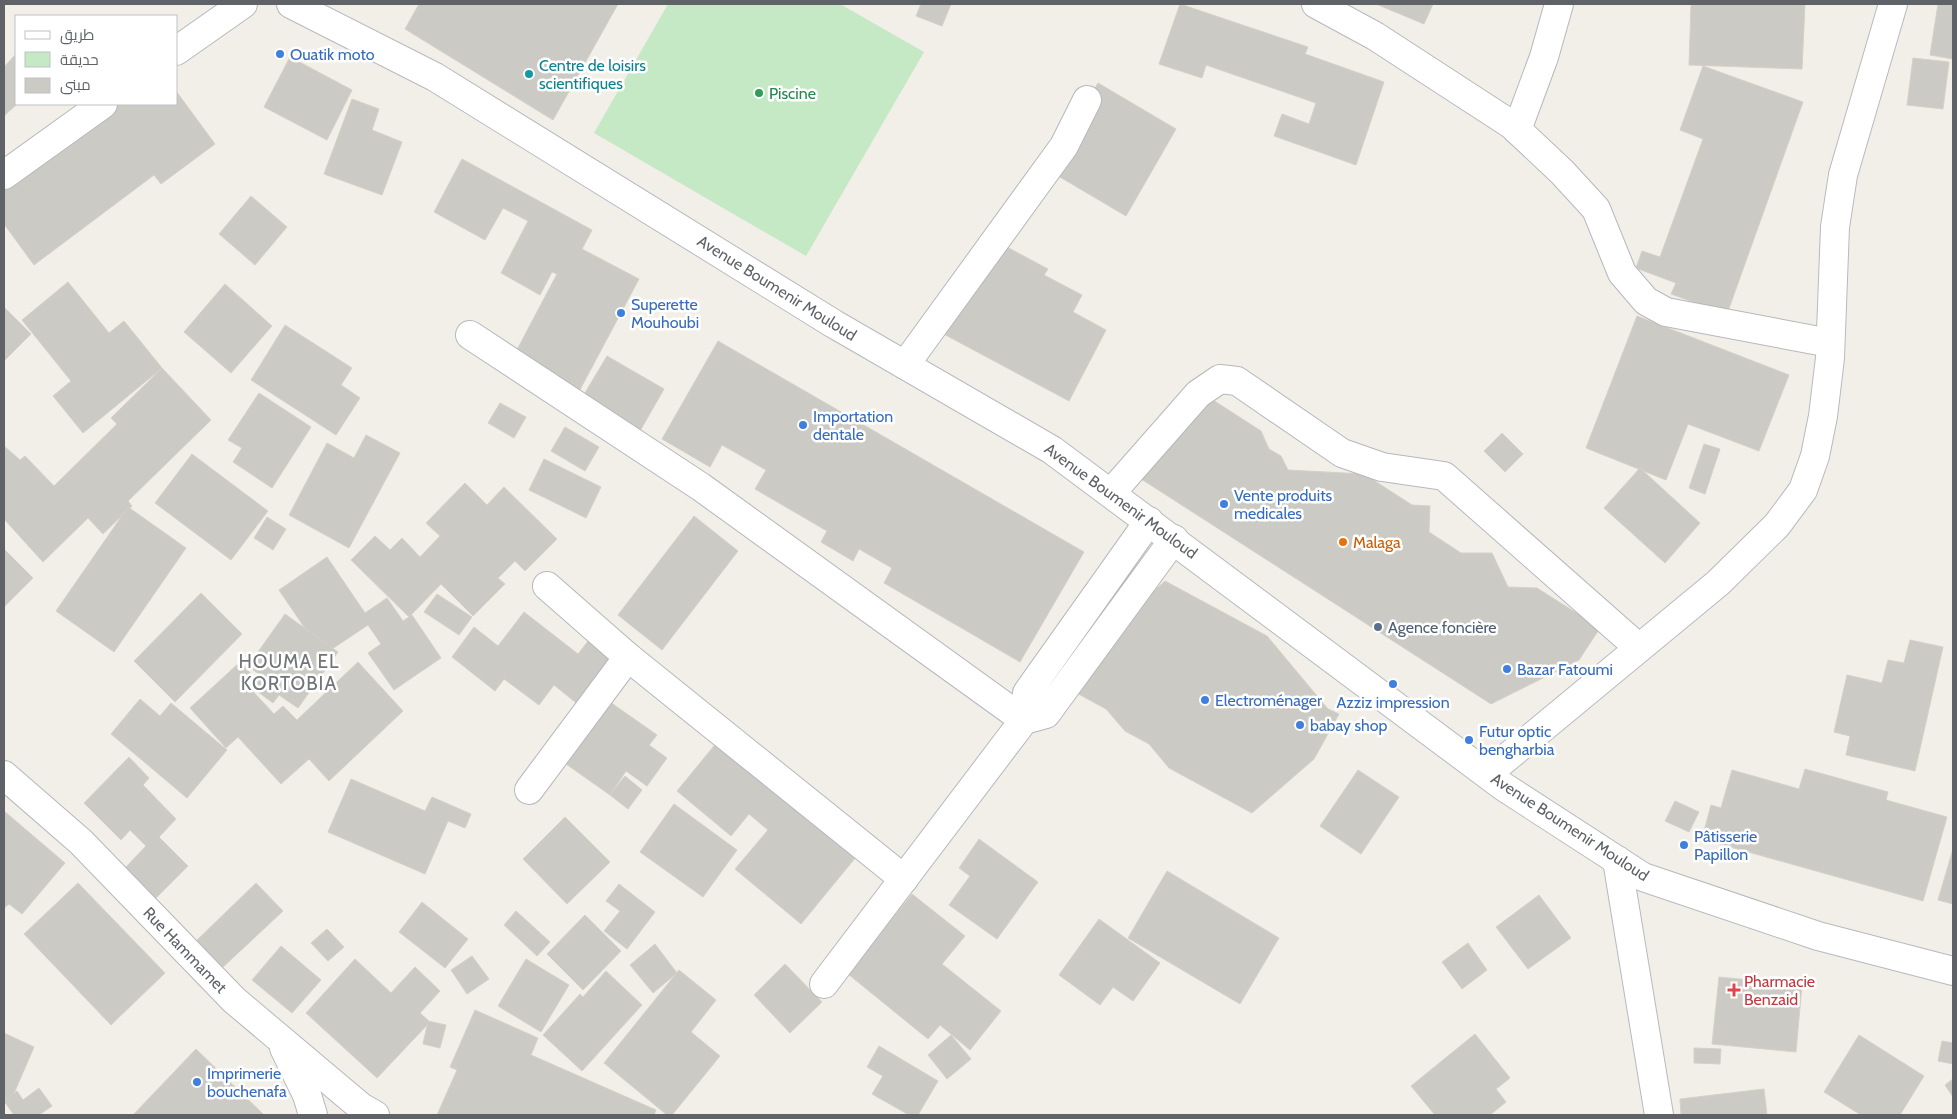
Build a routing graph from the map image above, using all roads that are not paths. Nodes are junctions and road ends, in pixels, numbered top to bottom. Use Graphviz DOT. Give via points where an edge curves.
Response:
graph roads {
  1 [pos="243,4"];
  2 [pos="291,4"];
  3 [pos="1316,4"];
  4 [pos="1559,4"];
  5 [pos="1893,4"];
  6 [pos="178,50"];
  7 [pos="1087,100"];
  8 [pos="102,105"];
  9 [pos="1517,130"];
  10 [pos="4,175"];
  11 [pos="470,335"];
  12 [pos="1830,343"];
  13 [pos="904,365"];
  14 [pos="1111,493"];
  15 [pos="1149,521"];
  16 [pos="1174,540"];
  17 [pos="547,586"];
  18 [pos="1640,648"];
  19 [pos="628,657"];
  20 [pos="1024,720"];
  21 [pos="1487,774"];
  22 [pos="4,775"];
  23 [pos="529,790"];
  24 [pos="1617,860"];
  25 [pos="904,879"];
  26 [pos="1953,971"];
  27 [pos="824,984"];
  28 [pos="280,1039"];
  29 [pos="313,1115"];
  30 [pos="375,1115"];
  31 [pos="1659,1115"];
  1 -- 6 [label="street"];
  2 -- 13 [label="street, Avenue Boumenir Mouloud" via="435,76"];
  3 -- 9 [label="street" via="1375,36"];
  4 -- 9 [label="street" via="1544,57"];
  5 -- 12 [label="street" via="1843,175 1835,227"];
  7 -- 13 [label="street" via="1064,146"];
  8 -- 10 [label="street"];
  9 -- 12 [label="street" via="1596,209 1622,273 1646,301 1666,312"];
  11 -- 20 [label="street" via="701,487"];
  12 -- 18 [label="street" via="1816,456 1803,490 1778,525"];
  13 -- 14 [label="street, Avenue Boumenir Mouloud" via="1052,450"];
  14 -- 15 [label="street, Avenue Boumenir Mouloud"];
  14 -- 18 [label="street" via="1198,394 1220,379 1236,382 1342,453 1382,467 1444,476"];
  15 -- 16 [label="street, Avenue Boumenir Mouloud"];
  15 -- 20 [label="street" via="1026,693"];
  16 -- 20 [label="street" via="1046,714"];
  16 -- 21 [label="street, Avenue Boumenir Mouloud"];
  17 -- 19 [label="street"];
  18 -- 21 [label="street"];
  19 -- 23 [label="street"];
  19 -- 25 [label="street"];
  20 -- 25 [label="street"];
  21 -- 24 [label="street, Avenue Boumenir Mouloud"];
  22 -- 28 [label="street, Rue Hammamet" via="81,842 234,1000"];
  24 -- 26 [label="street, Avenue Boumenir Mouloud" via="1643,877 1818,936"];
  24 -- 31 [label="street"];
  25 -- 27 [label="street"];
  28 -- 29 [label="street"];
  28 -- 30 [label="street, Rue Hammamet"];
}
